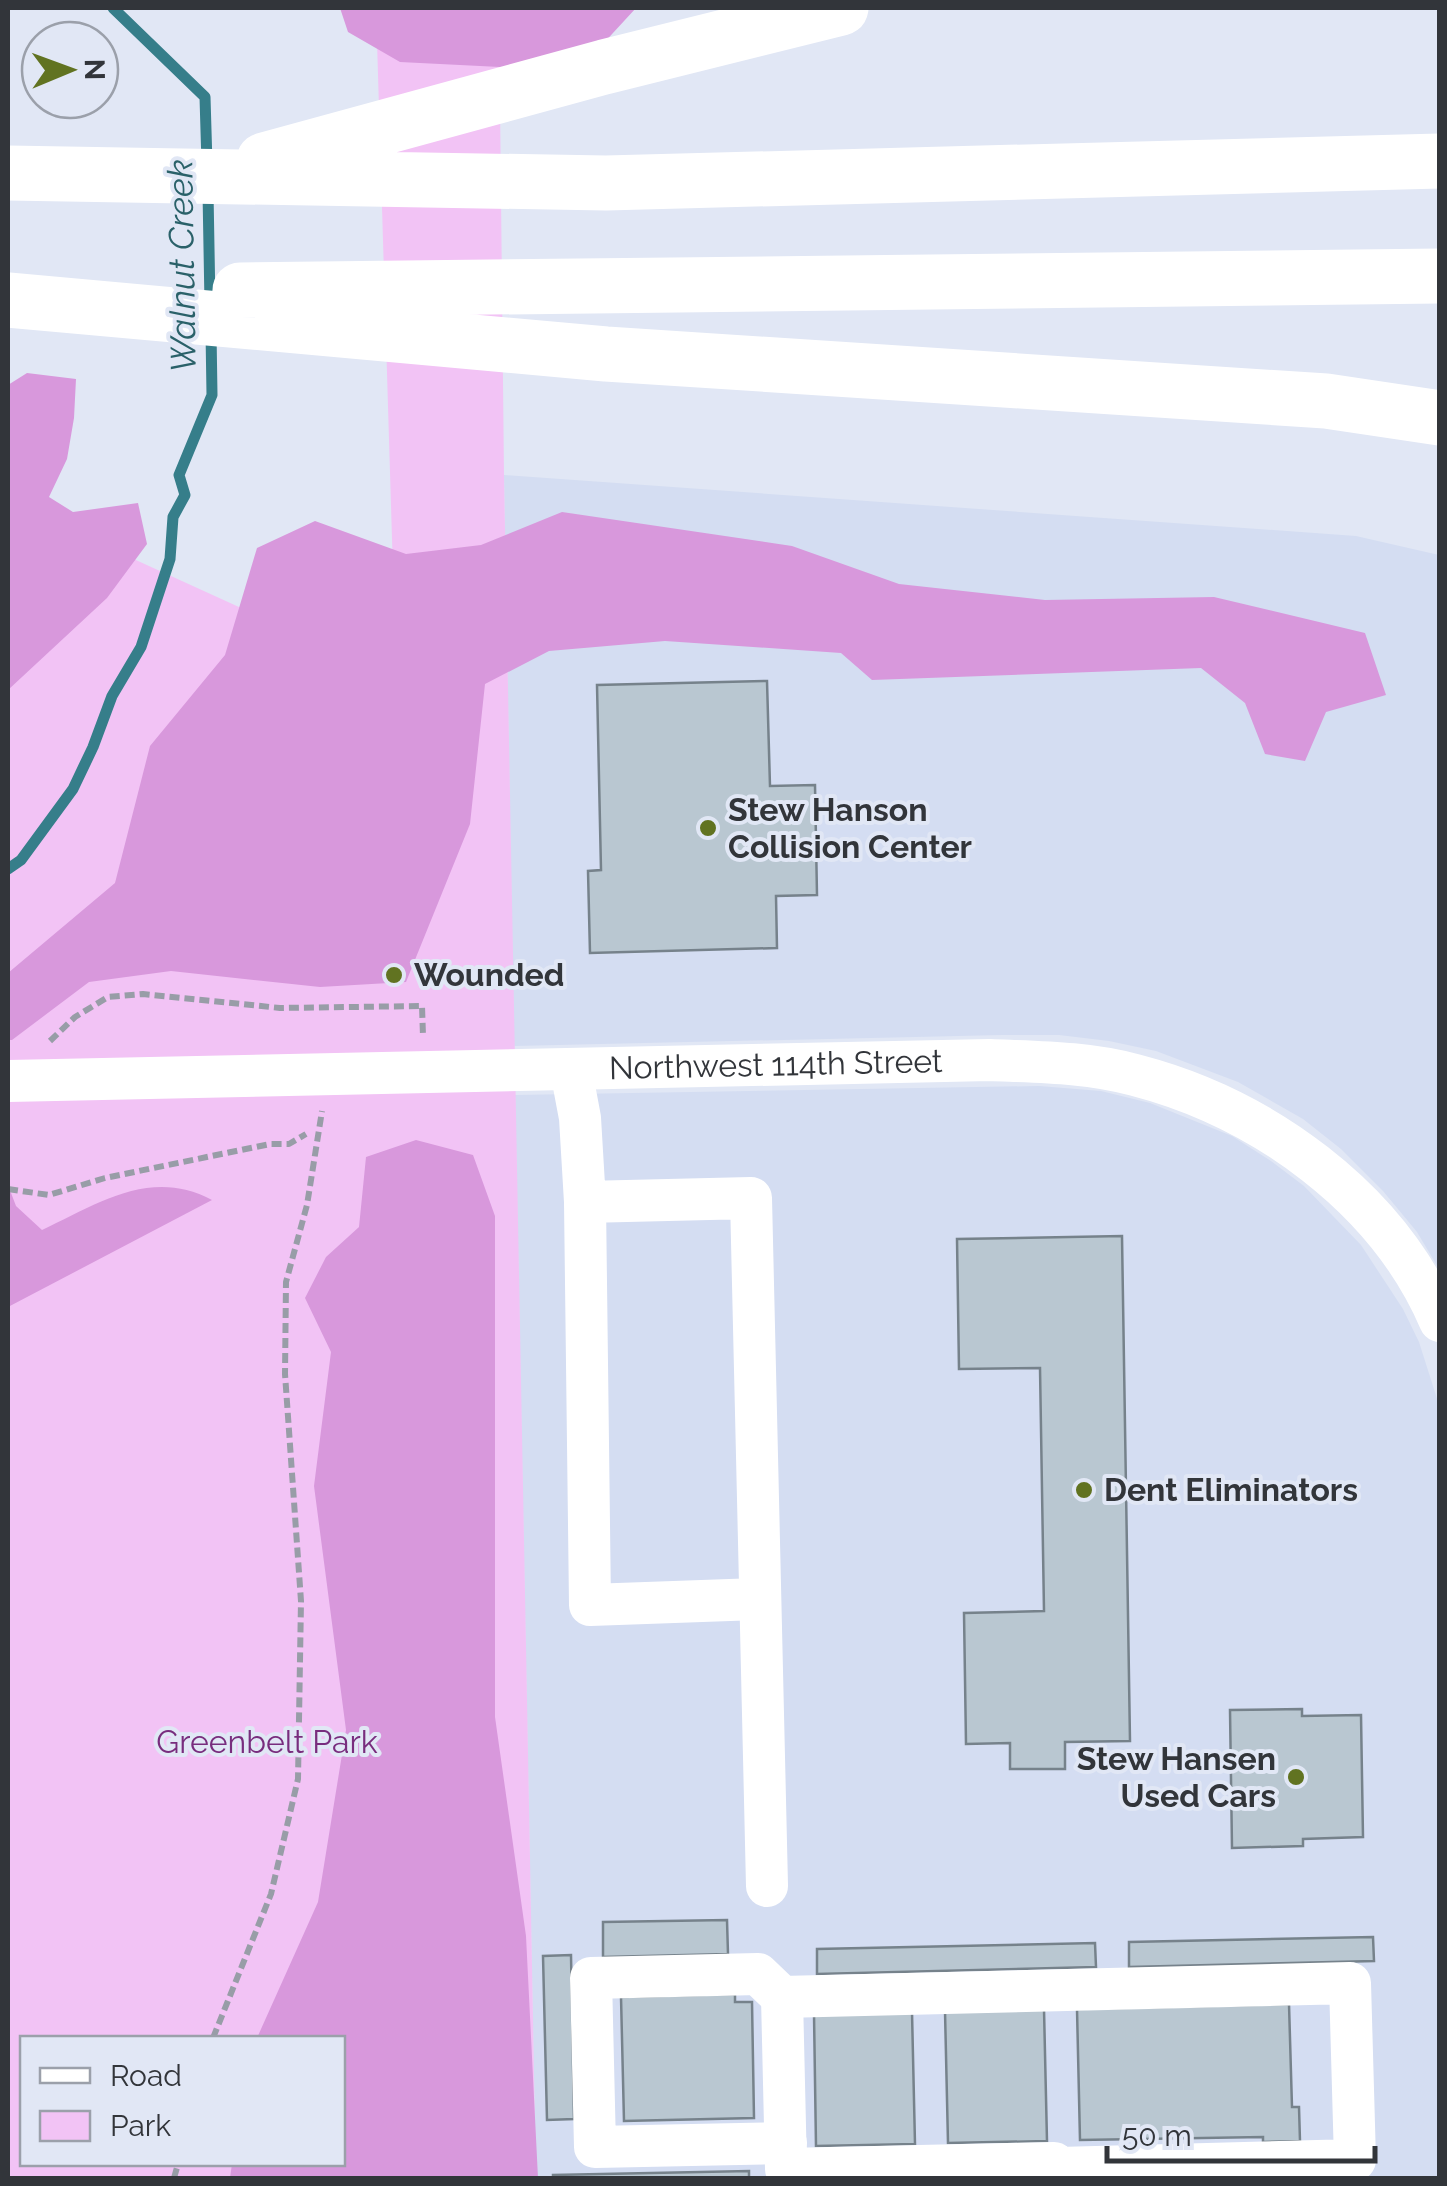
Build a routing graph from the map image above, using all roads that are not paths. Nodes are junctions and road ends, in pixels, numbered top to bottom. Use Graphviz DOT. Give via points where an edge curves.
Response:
graph roads {
  1 [pos="841,8"];
  2 [pos="1440,162"];
  3 [pos="8,172"];
  4 [pos="204,176"];
  5 [pos="1440,276"];
  6 [pos="8,297"];
  7 [pos="1440,418"];
  8 [pos="571,1070"];
  9 [pos="35,1072"];
  10 [pos="586,1202"];
  11 [pos="1440,1322"];
  12 [pos="758,1598"];
  13 [pos="767,1886"];
  14 [pos="782,1997"];
  15 [pos="786,2143"];
  1 -- 4 [label="highway"];
  2 -- 4 [label="highway" via="606,183"];
  3 -- 4 [label="highway"];
  5 -- 6 [label="highway"];
  6 -- 7 [label="highway" via="606,354 1326,400"];
  8 -- 9 [label="street, Northwest 114th Street"];
  8 -- 10 [label="street"];
  8 -- 11 [label="street, Northwest 114th Street" via="990,1060 1132,1074 1243,1116 1327,1174 1408,1264"];
  10 -- 12 [label="street" via="751,1198"];
  10 -- 12 [label="street" via="590,1605"];
  12 -- 13 [label="street"];
  14 -- 15 [label="street"];
  14 -- 15 [label="street" via="758,1974 591,1978 595,2147"];
  14 -- 15 [label="street" via="1350,1983 1354,2160 786,2170"];
}
